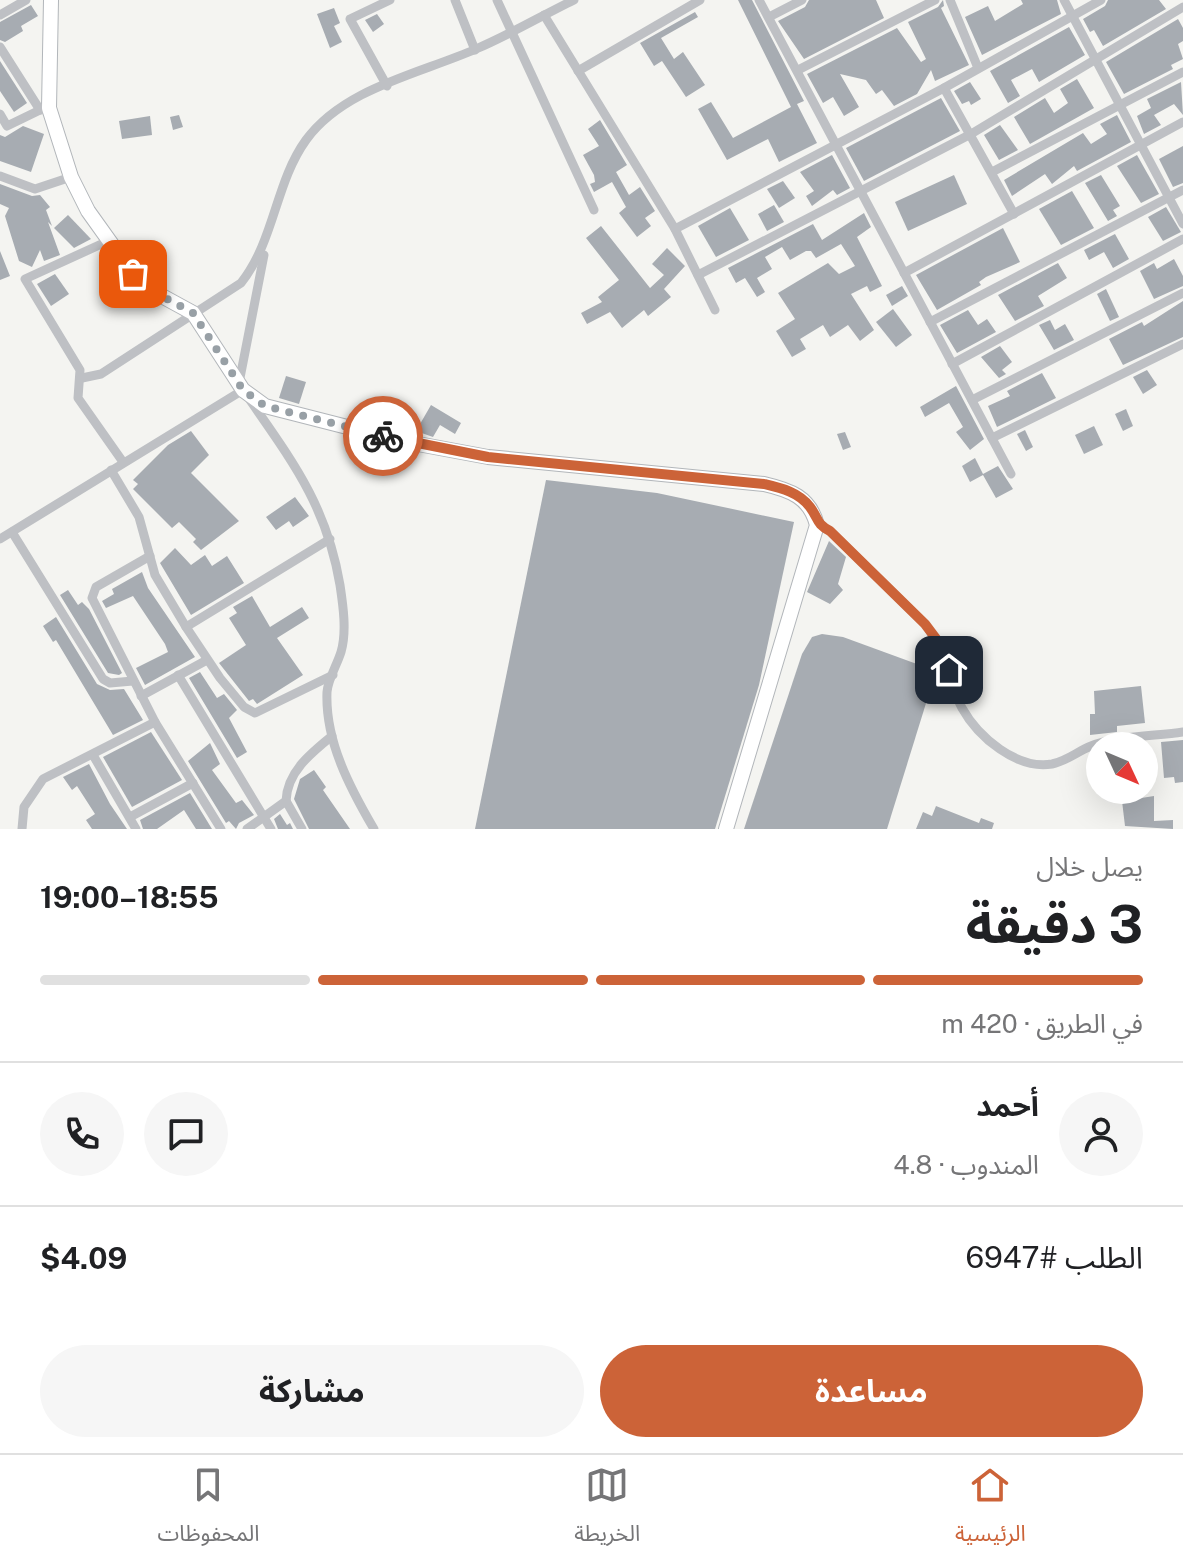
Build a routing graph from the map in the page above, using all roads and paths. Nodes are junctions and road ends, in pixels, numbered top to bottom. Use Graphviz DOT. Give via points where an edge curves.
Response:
graph roads {
  1 [pos="26,0"];
  2 [pos="51,0"];
  3 [pos="390,0"];
  4 [pos="455,0"];
  5 [pos="497,0"];
  6 [pos="574,0"];
  7 [pos="700,0"];
  8 [pos="759,0"];
  9 [pos="802,0"];
  10 [pos="935,0"];
  11 [pos="950,0"];
  12 [pos="1064,0"];
  13 [pos="1101,0"];
  14 [pos="1183,7"];
  15 [pos="0,15"];
  16 [pos="544,15"];
  17 [pos="1072,16"];
  18 [pos="769,17"];
  19 [pos="512,32"];
  20 [pos="0,47"];
  21 [pos="475,50"];
  22 [pos="1095,57"];
  23 [pos="978,68"];
  24 [pos="798,70"];
  25 [pos="578,71"];
  26 [pos="1183,72"];
  27 [pos="387,86"];
  28 [pos="944,88"];
  29 [pos="1120,105"];
  30 [pos="47,109"];
  31 [pos="0,114"];
  32 [pos="1183,122"];
  33 [pos="971,134"];
  34 [pos="836,142"];
  35 [pos="1143,146"];
  36 [pos="992,172"];
  37 [pos="0,176"];
  38 [pos="71,177"];
  39 [pos="1183,190"];
  40 [pos="862,193"];
  41 [pos="1169,197"];
  42 [pos="594,210"];
  43 [pos="1014,214"];
  44 [pos="1183,224"];
  45 [pos="675,229"];
  46 [pos="1183,239"];
  47 [pos="267,240"];
  48 [pos="108,241"];
  49 [pos="904,273"];
  50 [pos="698,275"];
  51 [pos="1183,293"];
  52 [pos="715,310"];
  53 [pos="193,313"];
  54 [pos="930,322"];
  55 [pos="1183,344"];
  56 [pos="952,364"];
  57 [pos="82,378"];
  58 [pos="241,386"];
  59 [pos="972,400"];
  60 [pos="992,438"];
  61 [pos="123,462"];
  62 [pos="111,470"];
  63 [pos="1011,474"];
  64 [pos="817,525"];
  65 [pos="12,532"];
  66 [pos="0,539"];
  67 [pos="330,539"];
  68 [pos="150,556"];
  69 [pos="186,627"];
  70 [pos="207,660"];
  71 [pos="178,675"];
  72 [pos="333,675"];
  73 [pos="133,681"];
  74 [pos="141,696"];
  75 [pos="155,722"];
  76 [pos="1183,732"];
  77 [pos="332,736"];
  78 [pos="93,755"];
  79 [pos="193,783"];
  80 [pos="286,801"];
  81 [pos="130,817"];
  82 [pos="265,818"];
  83 [pos="22,829"];
  84 [pos="136,829"];
  85 [pos="221,829"];
  86 [pos="247,829"];
  87 [pos="271,829"];
  88 [pos="302,829"];
  89 [pos="374,829"];
  90 [pos="726,829"];
  1 -- 15 [label="street"];
  2 -- 30 [label="street"];
  3 -- 27 [label="street" via="350,19"];
  4 -- 21 [label="street"];
  5 -- 19 [label="street"];
  6 -- 16 [label="street"];
  7 -- 25 [label="street"];
  8 -- 18 [label="street"];
  9 -- 18 [label="street"];
  10 -- 24 [label="street"];
  11 -- 23 [label="street"];
  12 -- 17 [label="street"];
  13 -- 17 [label="street"];
  14 -- 22 [label="street"];
  16 -- 19 [label="street"];
  16 -- 25 [label="street"];
  17 -- 22 [label="street"];
  17 -- 23 [label="street"];
  18 -- 24 [label="street"];
  19 -- 21 [label="street"];
  19 -- 42 [label="street"];
  20 -- 30 [label="street"];
  21 -- 27 [label="street"];
  22 -- 29 [label="street"];
  22 -- 33 [label="street"];
  23 -- 28 [label="street"];
  24 -- 34 [label="street"];
  25 -- 45 [label="street"];
  26 -- 29 [label="street"];
  27 -- 47 [label="street" via="343,105 318,125 297,153"];
  28 -- 33 [label="street"];
  28 -- 34 [label="street"];
  29 -- 35 [label="street"];
  29 -- 36 [label="street"];
  30 -- 31 [label="street" via="7,126"];
  30 -- 38 [label="street"];
  32 -- 35 [label="street"];
  33 -- 36 [label="street"];
  33 -- 40 [label="street"];
  34 -- 40 [label="street"];
  34 -- 45 [label="street"];
  35 -- 41 [label="street"];
  35 -- 43 [label="street"];
  36 -- 43 [label="street"];
  37 -- 38 [label="street" via="35,189"];
  38 -- 48 [label="street"];
  39 -- 41 [label="street"];
  40 -- 49 [label="street"];
  40 -- 50 [label="street"];
  41 -- 44 [label="street"];
  41 -- 54 [label="street"];
  43 -- 49 [label="street"];
  45 -- 50 [label="street"];
  46 -- 56 [label="street"];
  47 -- 53 [label="street" via="241,283"];
  47 -- 58 [label="street"];
  48 -- 53 [label="street" via="149,289"];
  48 -- 57 [label="street" via="25,279"];
  49 -- 54 [label="street"];
  50 -- 52 [label="street"];
  51 -- 59 [label="street"];
  53 -- 57 [label="street" via="101,374"];
  53 -- 58 [label="street"];
  54 -- 56 [label="street"];
  55 -- 60 [label="street"];
  56 -- 59 [label="street"];
  57 -- 61 [label="street" via="78,398"];
  58 -- 61 [label="street"];
  58 -- 64 [label="street" via="265,406 285,413 474,454 764,484 797,495 814,512"];
  58 -- 67 [label="street" via="312,491"];
  59 -- 60 [label="street"];
  60 -- 63 [label="street"];
  61 -- 62 [label="street"];
  62 -- 65 [label="street"];
  62 -- 68 [label="street" via="139,517"];
  64 -- 76 [label="street" via="830,531 925,624 937,640 960,705 999,749 1026,762 1050,764 1092,745"];
  64 -- 90 [label="street"];
  65 -- 66 [label="street"];
  65 -- 73 [label="street" via="103,679"];
  67 -- 69 [label="street"];
  67 -- 72 [label="street" via="343,629"];
  68 -- 69 [label="street" via="155,575"];
  68 -- 73 [label="street" via="91,594"];
  69 -- 70 [label="street"];
  70 -- 71 [label="street"];
  70 -- 72 [label="street" via="244,707 255,713"];
  71 -- 74 [label="street"];
  71 -- 82 [label="street"];
  72 -- 77 [label="street" via="327,690"];
  73 -- 74 [label="street"];
  74 -- 75 [label="street"];
  75 -- 78 [label="street"];
  75 -- 79 [label="street"];
  77 -- 80 [label="street" via="295,772"];
  77 -- 89 [label="street" via="352,792"];
  78 -- 81 [label="street"];
  78 -- 83 [label="street" via="43,779 24,807"];
  79 -- 81 [label="street"];
  79 -- 85 [label="street"];
  80 -- 82 [label="street"];
  80 -- 88 [label="street"];
  81 -- 84 [label="street"];
  82 -- 86 [label="street"];
  82 -- 87 [label="street"];
}
